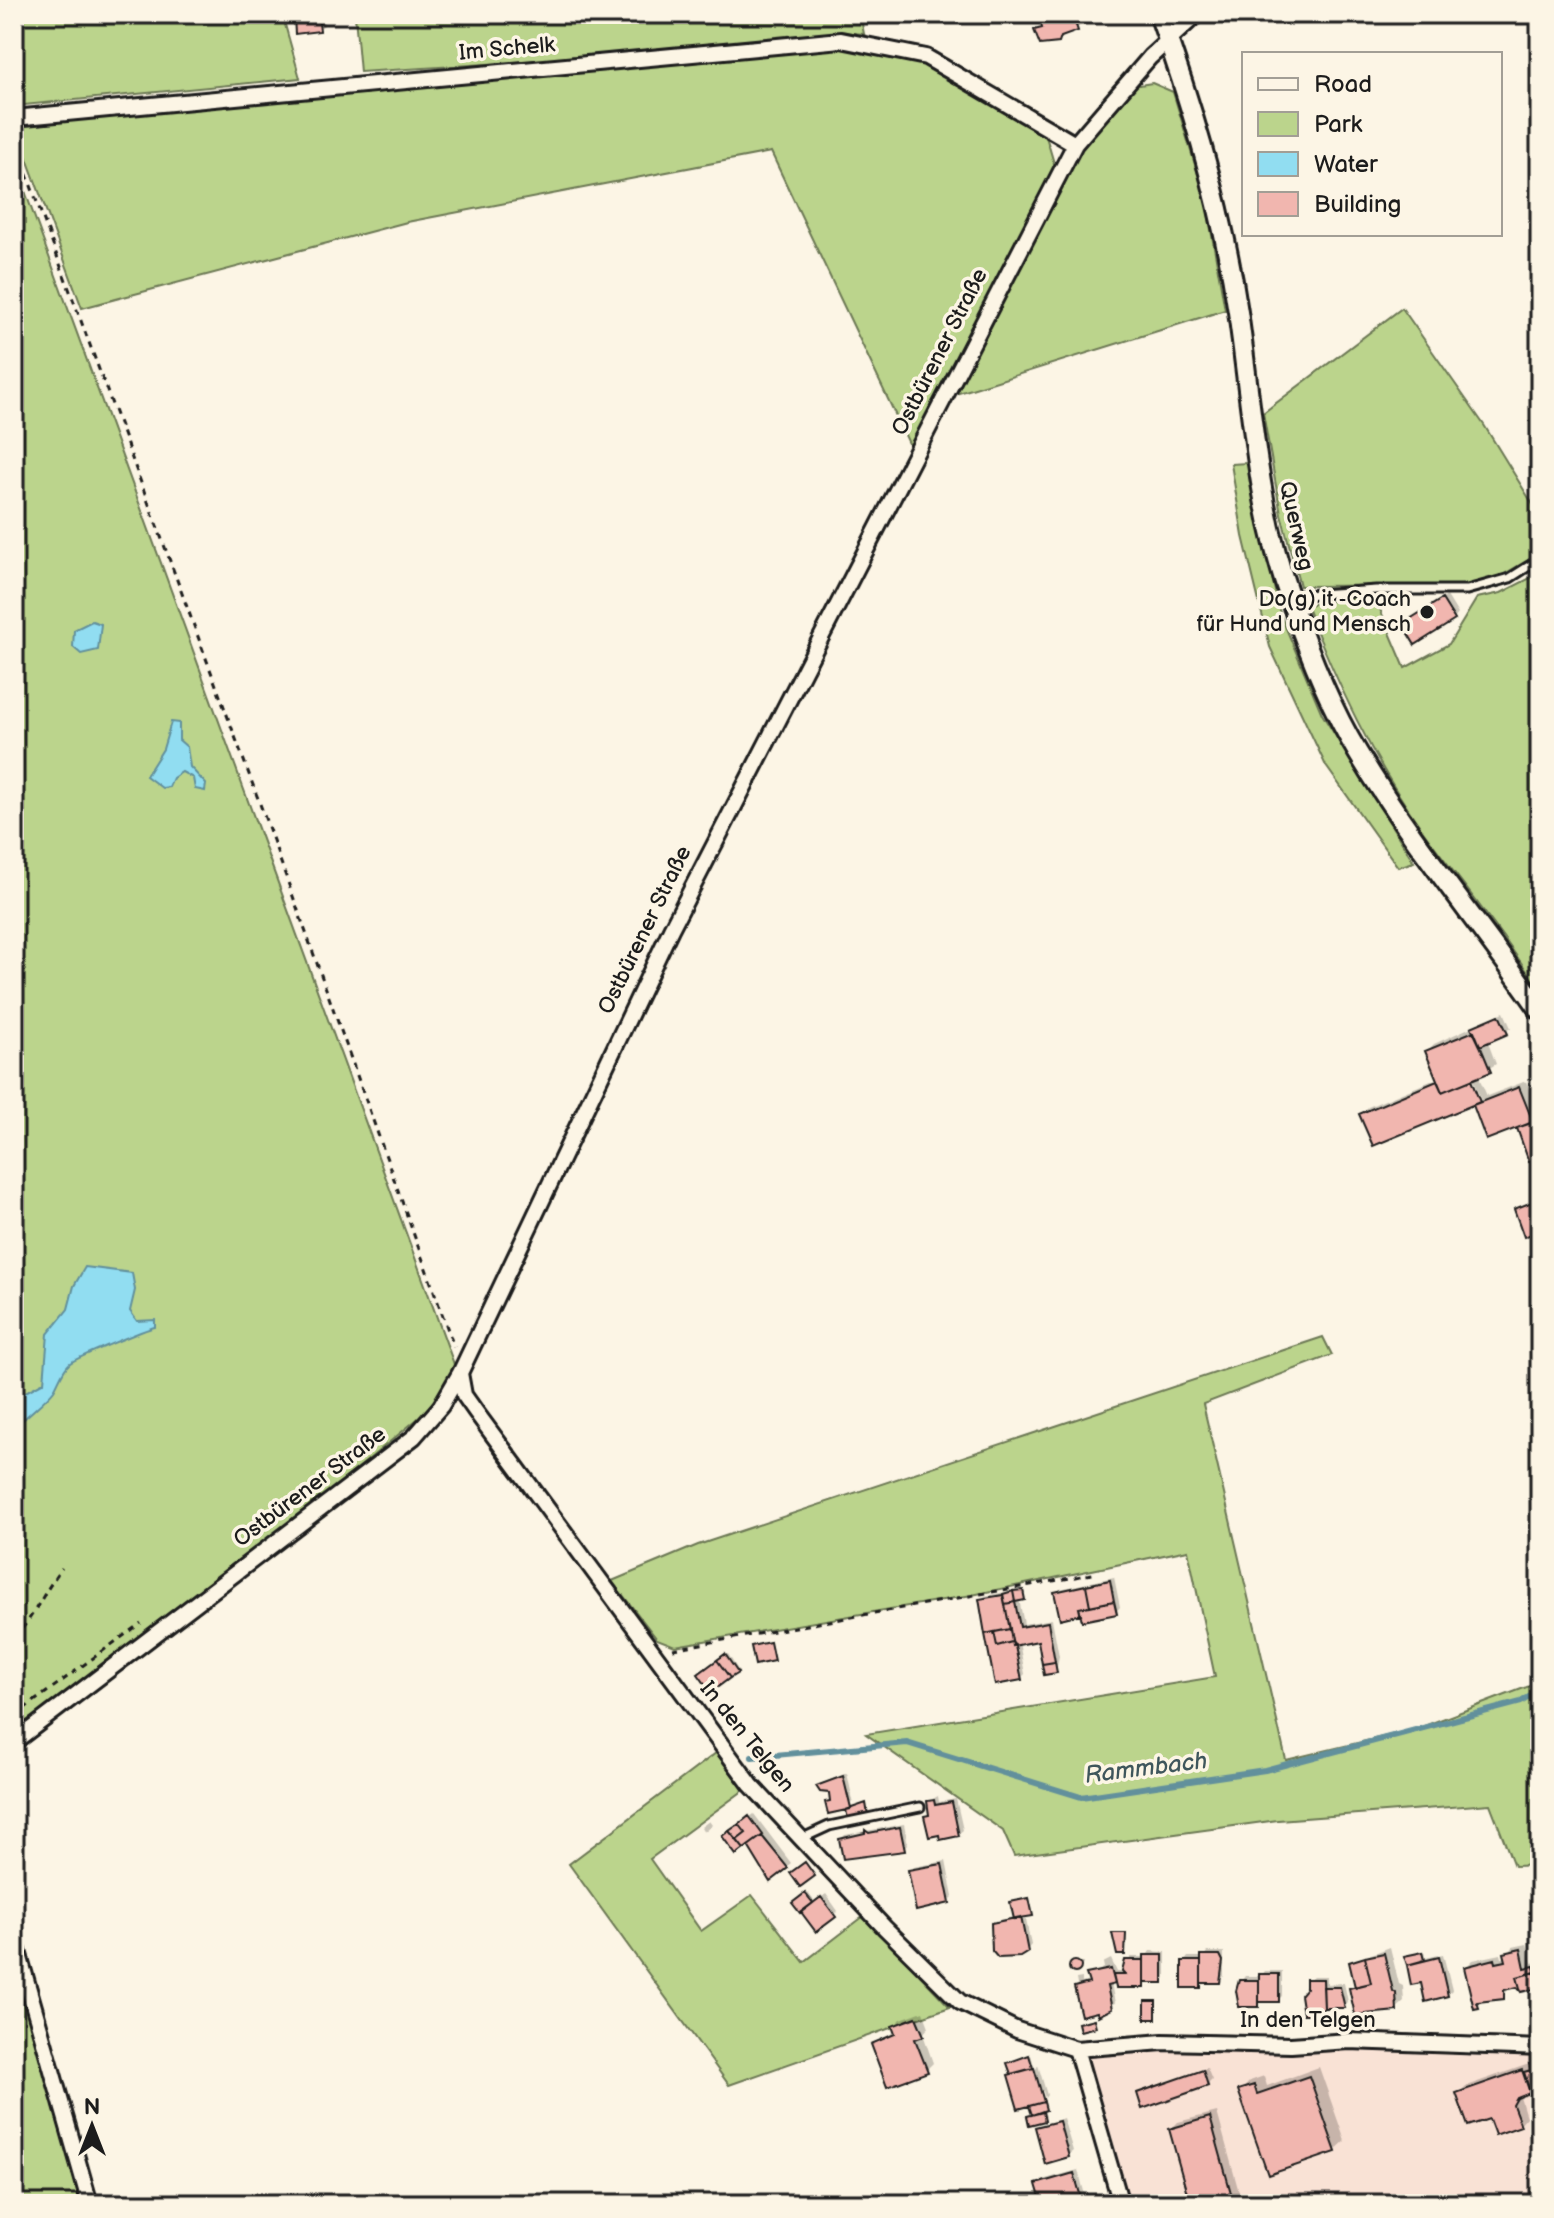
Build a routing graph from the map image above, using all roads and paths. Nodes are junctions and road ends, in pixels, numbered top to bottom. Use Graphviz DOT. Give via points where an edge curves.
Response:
graph roads {
  1 [pos="1159,14"];
  2 [pos="1197,14"];
  3 [pos="1168,39"];
  4 [pos="14,118"];
  5 [pos="14,140"];
  6 [pos="1075,144"];
  7 [pos="1540,559"];
  8 [pos="1289,596"];
  9 [pos="1540,1010"];
  10 [pos="460,1373"];
  11 [pos="62,1568"];
  12 [pos="1098,1573"];
  13 [pos="144,1620"];
  14 [pos="14,1638"];
  15 [pos="653,1653"];
  16 [pos="14,1716"];
  17 [pos="14,1742"];
  18 [pos="920,1807"];
  19 [pos="803,1838"];
  20 [pos="14,1937"];
  21 [pos="1540,2048"];
  22 [pos="1076,2049"];
  23 [pos="90,2204"];
  24 [pos="1121,2204"];
  1 -- 3 [label="street"];
  2 -- 3 [label="street"];
  3 -- 6 [label="street, Ostbürener Straße"];
  3 -- 8 [label="street, Querweg" via="1216,199 1238,309 1261,482"];
  4 -- 6 [label="street, Im Schelk" via="841,40 926,57"];
  5 -- 10 [label="path" via="266,819"];
  6 -- 10 [label="street, Ostbürener Straße" via="671,929"];
  7 -- 8 [label="lane" via="1510,578 1467,590"];
  8 -- 9 [label="street, Querweg" via="1322,684 1356,751 1410,834"];
  10 -- 15 [label="street, In den Telgen" via="464,1395"];
  10 -- 17 [label="street, Ostbürener Straße" via="414,1437"];
  11 -- 14 [label="path" via="33,1618"];
  12 -- 15 [label="path"];
  13 -- 16 [label="path"];
  15 -- 19 [label="street, In den Telgen" via="751,1785"];
  18 -- 19 [label="lane" via="829,1826"];
  19 -- 22 [label="street, In den Telgen" via="960,2002 1017,2030"];
  20 -- 23 [label="street"];
  21 -- 22 [label="street, In den Telgen" via="1349,2041 1163,2042"];
  22 -- 24 [label="street"];
}
